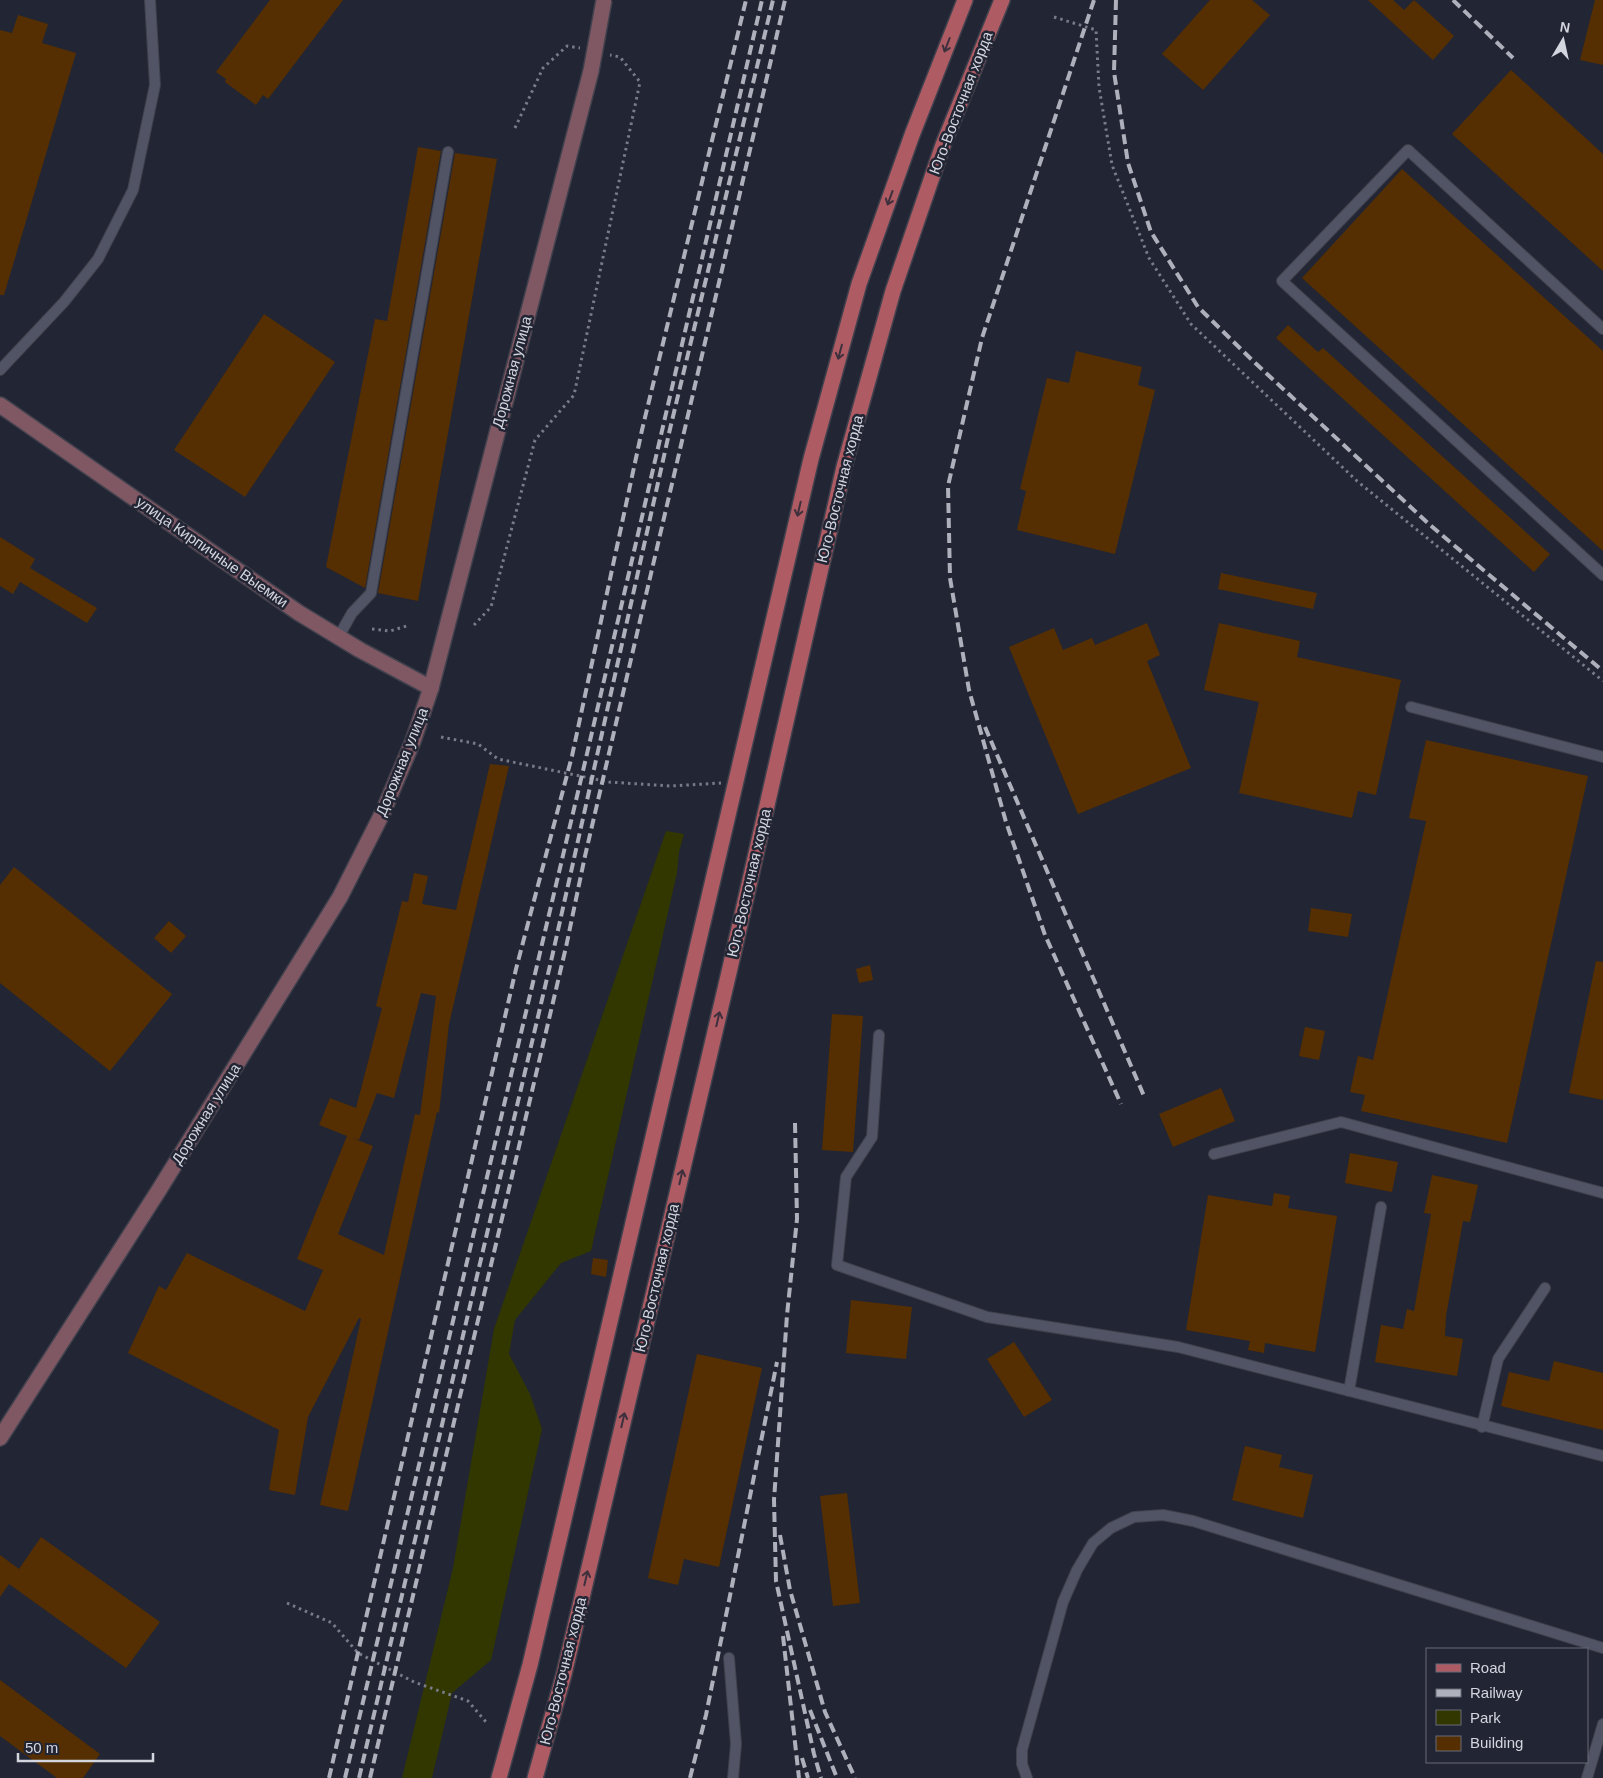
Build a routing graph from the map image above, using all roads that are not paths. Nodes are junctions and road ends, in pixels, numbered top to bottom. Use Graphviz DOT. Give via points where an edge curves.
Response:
graph roads {
  1 [pos="150,0"];
  2 [pos="604,0"];
  3 [pos="965,0"];
  4 [pos="1002,0"];
  5 [pos="448,152"];
  6 [pos="1603,329"];
  7 [pos="0,370"];
  8 [pos="0,405"];
  9 [pos="1603,575"];
  10 [pos="339,636"];
  11 [pos="431,688"];
  12 [pos="1410,707"];
  13 [pos="1603,757"];
  14 [pos="879,1035"];
  15 [pos="1214,1154"];
  16 [pos="1603,1193"];
  17 [pos="1381,1207"];
  18 [pos="1545,1288"];
  19 [pos="1349,1391"];
  20 [pos="1482,1427"];
  21 [pos="0,1438"];
  22 [pos="1603,1456"];
  23 [pos="1603,1648"];
  24 [pos="729,1658"];
  25 [pos="1603,1724"];
  26 [pos="499,1778"];
  27 [pos="535,1778"];
  28 [pos="733,1778"];
  29 [pos="1027,1778"];
  30 [pos="1587,1778"];
  1 -- 7 [label="lane" via="155,85 133,190 98,259 64,302"];
  2 -- 11 [label="main road, Дорожная улица, bridge" via="591,72"];
  3 -- 26 [label="main road, one-way" via="859,284 811,459 530,1665"];
  27 -- 4 [label="main road, Юго-Восточная хорда, one-way" via="564,1674 726,987 844,467 893,291 943,145"];
  5 -- 10 [label="lane" via="371,593 352,613"];
  6 -- 9 [label="lane" via="1408,150 1282,281"];
  8 -- 10 [label="main road, улица Кирпичные Выемки" via="299,613"];
  10 -- 11 [label="main road, улица Кирпичные Выемки"];
  11 -- 21 [label="main road, Дорожная улица" via="383,812 340,897 159,1190"];
  12 -- 13 [label="lane"];
  14 -- 19 [label="lane" via="872,1137 846,1177 837,1264 988,1316 1178,1347"];
  15 -- 16 [label="lane" via="1341,1122"];
  17 -- 19 [label="lane"];
  18 -- 20 [label="lane" via="1498,1359"];
  19 -- 20 [label="lane"];
  20 -- 22 [label="lane"];
  23 -- 29 [label="lane" via="1193,1521 1163,1515 1134,1517 1111,1528 1093,1543 1063,1602 1022,1750"];
  24 -- 28 [label="lane" via="736,1744"];
  25 -- 30 [label="lane"];
}
